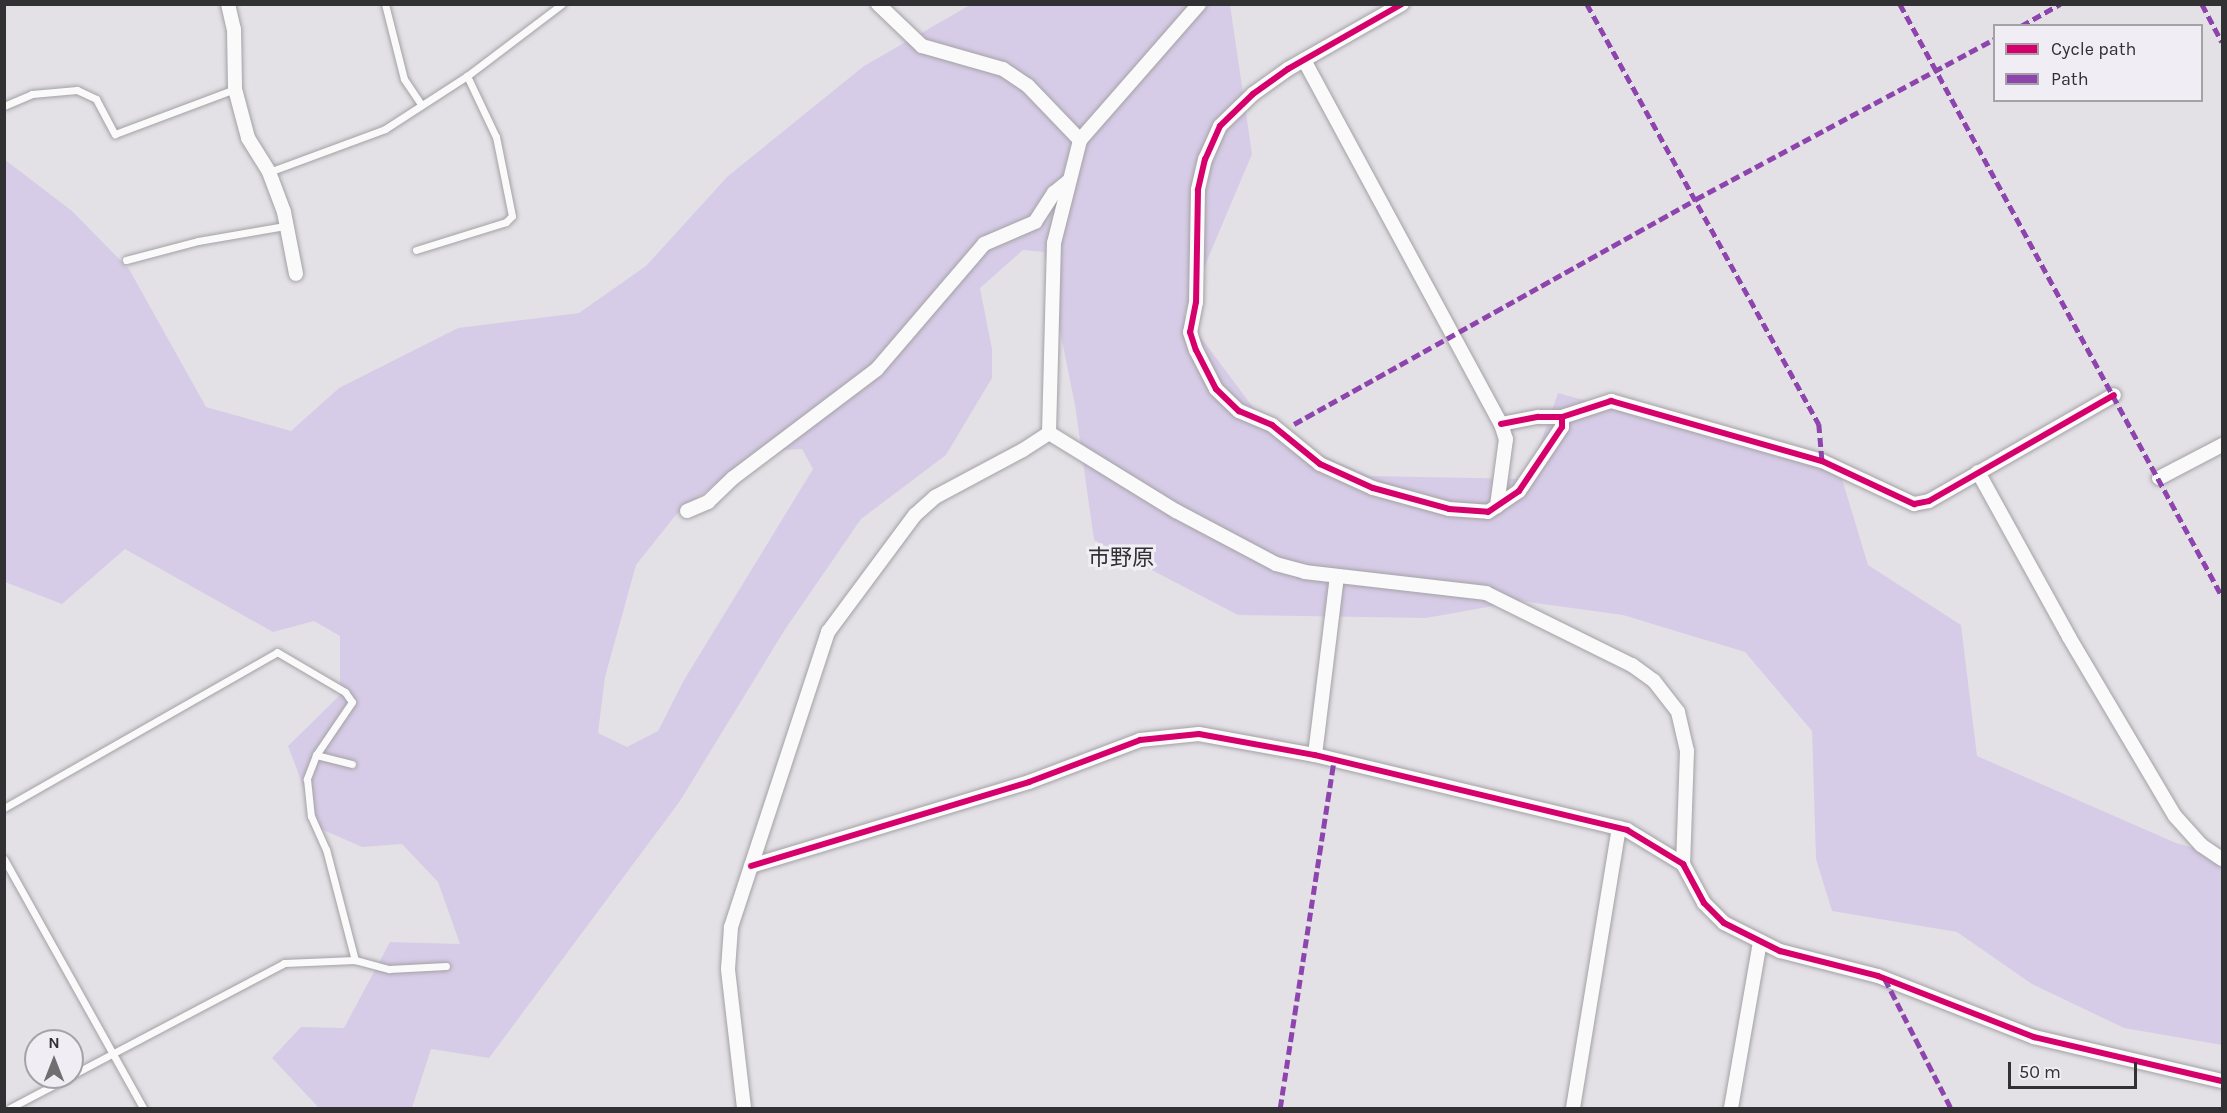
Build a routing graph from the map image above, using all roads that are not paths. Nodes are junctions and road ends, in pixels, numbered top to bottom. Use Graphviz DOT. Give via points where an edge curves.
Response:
graph roads {
  1 [pos="228,4"];
  2 [pos="385,4"];
  3 [pos="562,4"];
  4 [pos="878,4"];
  5 [pos="1199,4"];
  6 [pos="1402,4"];
  7 [pos="1304,60"];
  8 [pos="467,76"];
  9 [pos="235,89"];
  10 [pos="421,104"];
  11 [pos="4,106"];
  12 [pos="1080,140"];
  13 [pos="269,172"];
  14 [pos="1069,181"];
  15 [pos="285,226"];
  16 [pos="416,250"];
  17 [pos="126,260"];
  18 [pos="296,274"];
  19 [pos="2114,395"];
  20 [pos="1562,417"];
  21 [pos="1502,424"];
  22 [pos="1049,433"];
  23 [pos="2223,445"];
  24 [pos="1978,472"];
  25 [pos="2159,478"];
  26 [pos="1497,506"];
  27 [pos="687,511"];
  28 [pos="1337,576"];
  29 [pos="316,754"];
  30 [pos="1315,754"];
  31 [pos="352,764"];
  32 [pos="4,807"];
  33 [pos="1620,828"];
  34 [pos="4,859"];
  35 [pos="2223,859"];
  36 [pos="1683,864"];
  37 [pos="751,866"];
  38 [pos="1760,941"];
  39 [pos="355,960"];
  40 [pos="446,966"];
  41 [pos="112,1054"];
  42 [pos="84,1069"];
  43 [pos="2223,1081"];
  44 [pos="46,1089"];
  45 [pos="10,1108"];
  46 [pos="143,1108"];
  47 [pos="744,1108"];
  48 [pos="1574,1108"];
  49 [pos="1731,1108"];
  1 -- 9 [label="street" via="234,29"];
  2 -- 10 [label="lane" via="404,79"];
  3 -- 8 [label="lane"];
  4 -- 12 [label="street" via="922,46 976,59 1020,80"];
  5 -- 12 [label="street"];
  6 -- 7 [label="street"];
  7 -- 21 [label="street"];
  7 -- 26 [label="street" via="1253,94 1220,126 1205,159 1198,190 1196,302 1190,332 1196,350 1216,389 1239,411 1272,425 1320,464 1373,488 1449,509 1488,512"];
  8 -- 10 [label="lane"];
  8 -- 16 [label="lane" via="496,137 512,216 506,222"];
  9 -- 11 [label="lane" via="115,134 96,99 77,90 32,94"];
  9 -- 13 [label="street" via="248,138"];
  10 -- 13 [label="lane" via="375,133"];
  12 -- 14 [label="street"];
  13 -- 15 [label="street"];
  14 -- 22 [label="street" via="1054,243"];
  14 -- 27 [label="street" via="1054,192 1035,222 984,244 877,369 733,478 708,502"];
  15 -- 17 [label="lane" via="198,241"];
  15 -- 18 [label="street"];
  19 -- 24 [label="street"];
  20 -- 21 [label="street"];
  20 -- 24 [label="street" via="1611,401 1822,461 1914,504 1929,501"];
  20 -- 26 [label="street" via="1562,427 1538,467 1519,491"];
  21 -- 26 [label="street" via="1506,439"];
  22 -- 28 [label="street" via="1176,511 1276,564"];
  22 -- 37 [label="street" via="935,497 915,515 853,595 828,633"];
  23 -- 25 [label="street"];
  24 -- 35 [label="street" via="2069,637 2175,816 2201,845"];
  28 -- 30 [label="street"];
  28 -- 36 [label="street" via="1486,593 1632,665 1654,681 1678,712 1687,751"];
  29 -- 31 [label="lane"];
  29 -- 32 [label="lane" via="352,702 345,692 277,652"];
  29 -- 39 [label="lane" via="307,779 311,816 326,849"];
  30 -- 33 [label="street"];
  30 -- 37 [label="street" via="1198,734 1140,740 1029,782"];
  33 -- 36 [label="street" via="1661,847"];
  33 -- 48 [label="street"];
  34 -- 41 [label="lane"];
  36 -- 38 [label="street" via="1704,903 1724,923"];
  37 -- 47 [label="street" via="731,927 728,969"];
  38 -- 43 [label="street" via="1780,951 1878,976 2034,1037"];
  38 -- 49 [label="street"];
  39 -- 40 [label="lane" via="389,969"];
  39 -- 41 [label="lane" via="284,963 258,973"];
  41 -- 42 [label="lane"];
  41 -- 46 [label="lane"];
  44 -- 45 [label="lane"];
}
